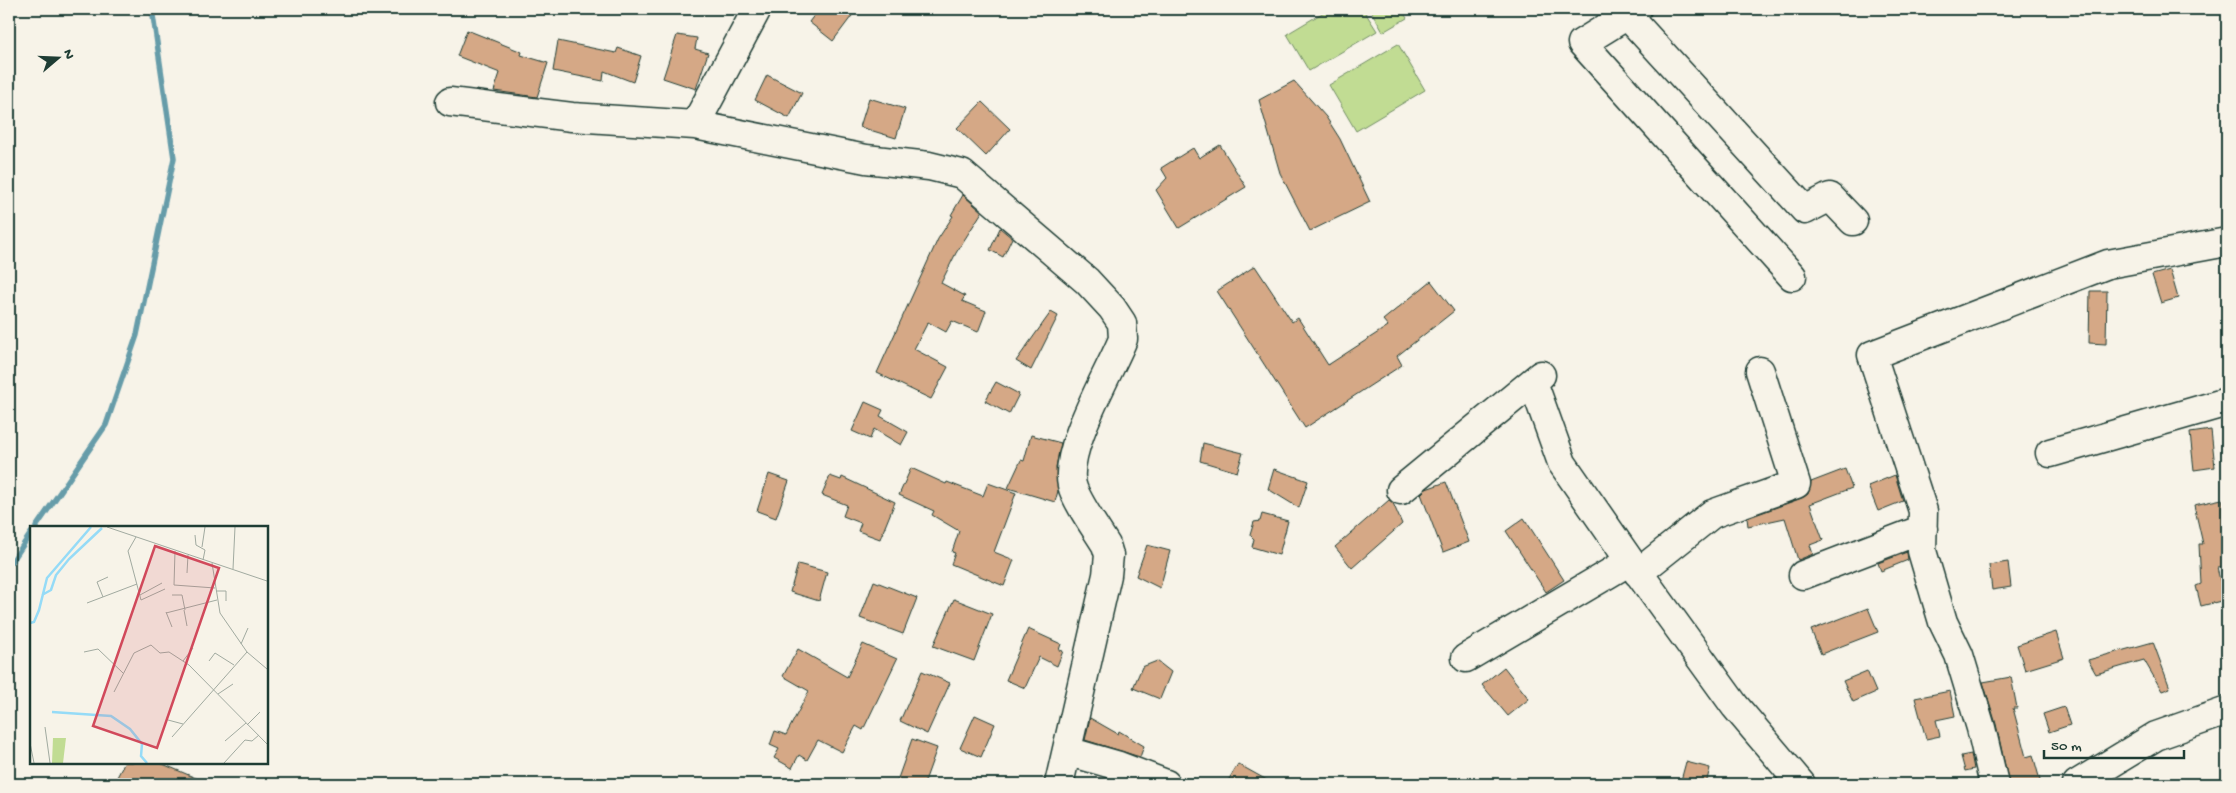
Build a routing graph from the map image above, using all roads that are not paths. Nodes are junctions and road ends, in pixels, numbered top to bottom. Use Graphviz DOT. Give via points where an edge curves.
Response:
graph roads {
  1 [pos="757,9"];
  2 [pos="1632,12"];
  3 [pos="450,102"];
  4 [pos="695,125"];
  5 [pos="1853,221"];
  6 [pos="2227,242"];
  7 [pos="1792,276"];
  8 [pos="1760,371"];
  9 [pos="2227,402"];
  10 [pos="2050,453"];
  11 [pos="1401,490"];
  12 [pos="1922,529"];
  13 [pos="1634,567"];
  14 [pos="1804,575"];
  15 [pos="1466,658"];
  16 [pos="2227,712"];
  17 [pos="1067,751"];
  18 [pos="1059,784"];
  19 [pos="1166,784"];
  20 [pos="1802,784"];
  21 [pos="1994,784"];
  22 [pos="2077,784"];
  1 -- 4 [label="street"];
  2 -- 5 [label="street" via="1806,210 1830,197"];
  2 -- 7 [label="street" via="1582,43"];
  3 -- 4 [label="street" via="572,117"];
  4 -- 17 [label="street" via="866,159 929,166 962,174 1087,281 1122,323 1123,339 1080,435 1071,466 1072,486 1109,554"];
  6 -- 12 [label="street" via="2108,264 1872,355 1923,511"];
  8 -- 13 [label="street" via="1796,484 1712,514"];
  9 -- 10 [label="street"];
  11 -- 13 [label="street" via="1537,378 1562,463"];
  12 -- 14 [label="street"];
  12 -- 21 [label="street" via="1922,551 1943,622 1959,655"];
  13 -- 15 [label="street"];
  13 -- 20 [label="street" via="1735,706"];
  16 -- 22 [label="street" via="2156,736"];
  17 -- 18 [label="street"];
  17 -- 19 [label="street"];
}
